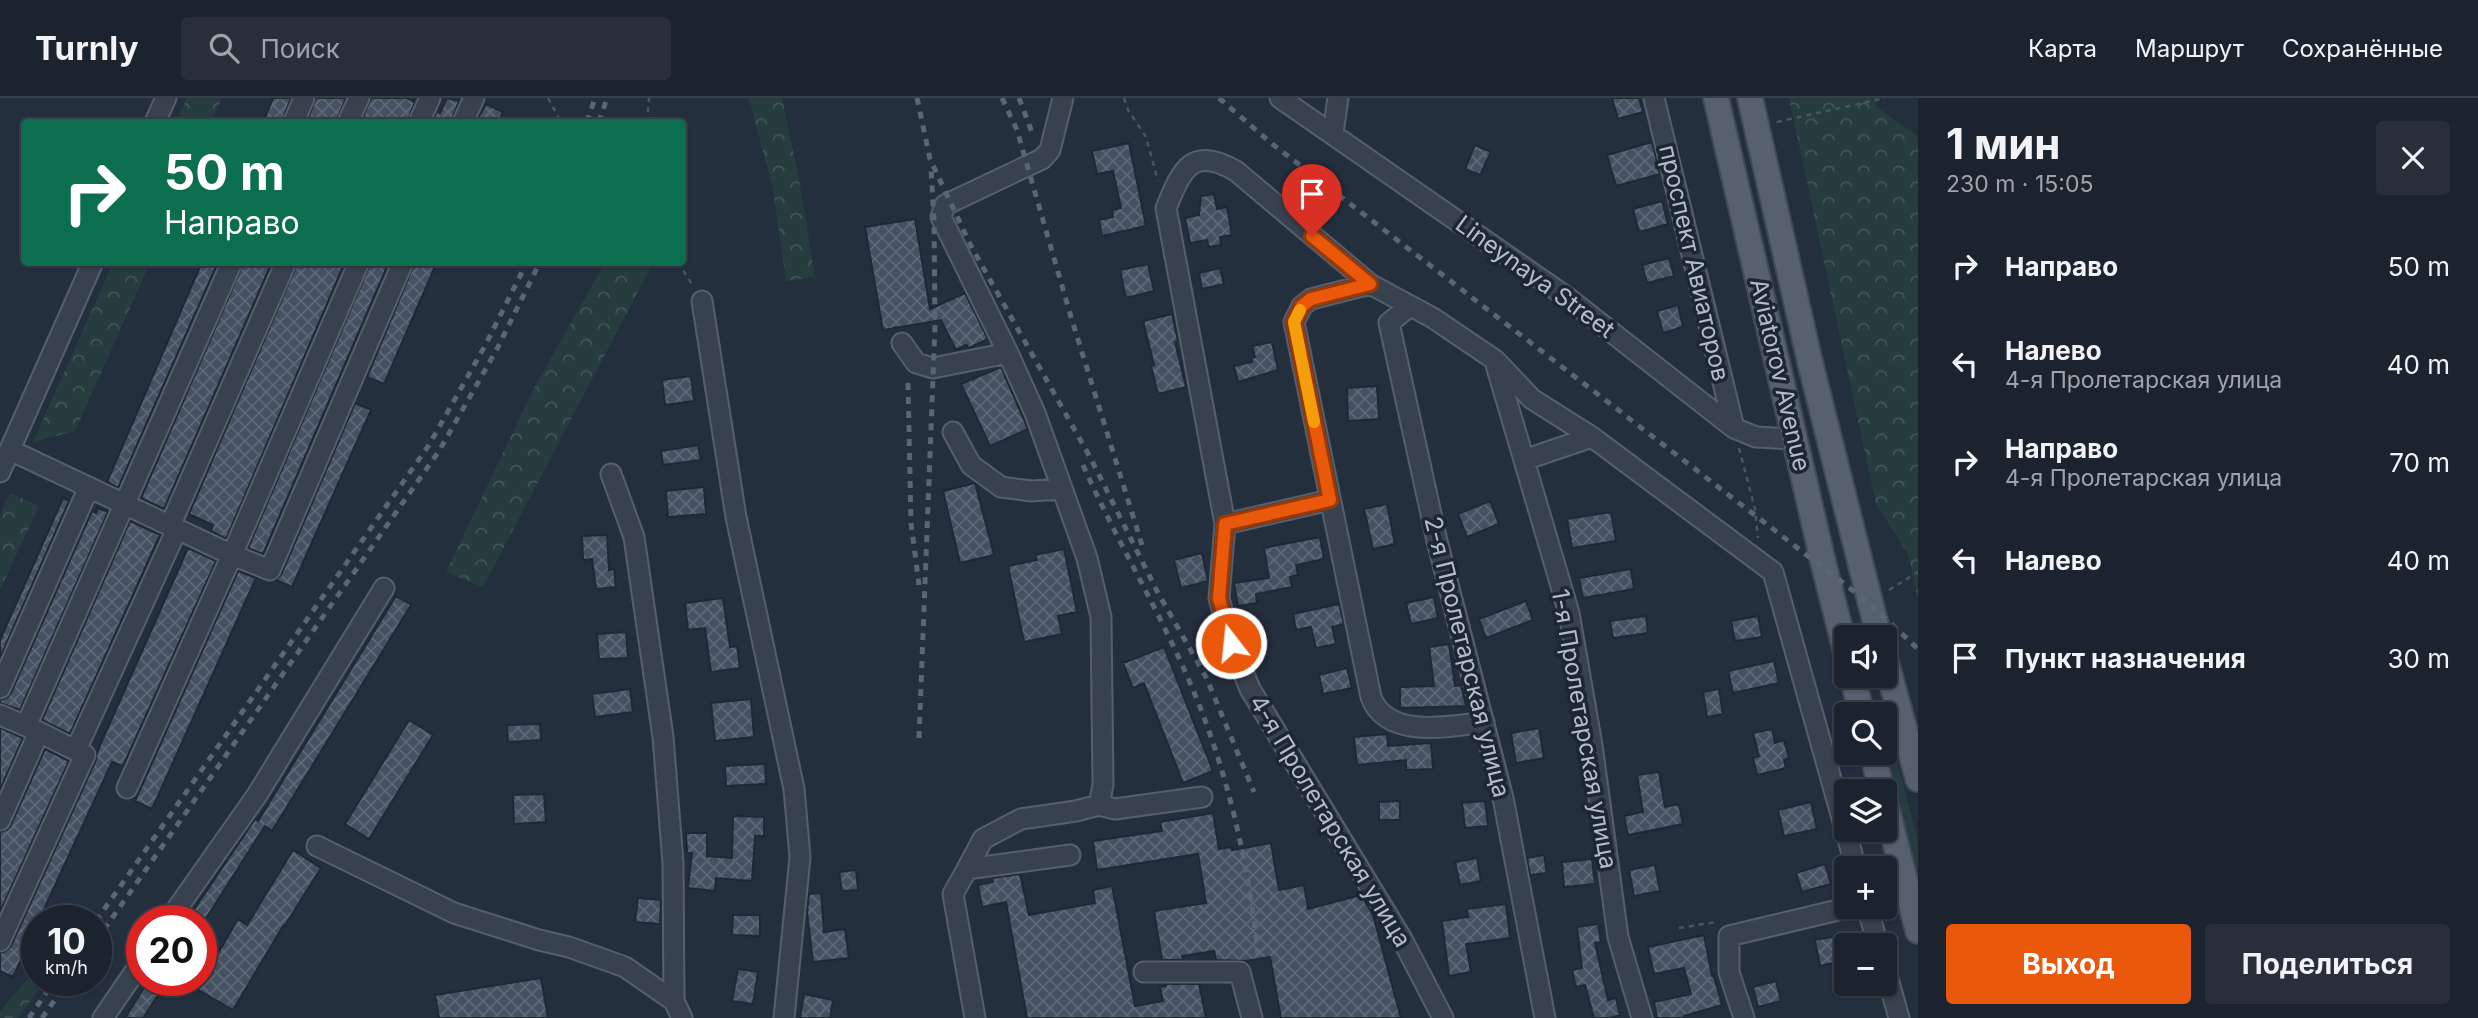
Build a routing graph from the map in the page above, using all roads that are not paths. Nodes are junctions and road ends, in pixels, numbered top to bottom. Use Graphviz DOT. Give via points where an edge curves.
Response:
graph roads {
  1 [pos="166,98"];
  2 [pos="304,98"];
  3 [pos="359,98"];
  4 [pos="430,98"];
  5 [pos="474,98"];
  6 [pos="1063,98"];
  7 [pos="1280,98"];
  8 [pos="1338,98"];
  9 [pos="1654,98"];
  10 [pos="1716,98"];
  11 [pos="1750,98"];
  12 [pos="156,119"];
  13 [pos="294,119"];
  14 [pos="349,119"];
  15 [pos="420,119"];
  16 [pos="464,119"];
  17 [pos="1333,133"];
  18 [pos="91,266"];
  19 [pos="230,266"];
  20 [pos="284,266"];
  21 [pos="357,266"];
  22 [pos="401,266"];
  23 [pos="1370,284"];
  24 [pos="702,301"];
  25 [pos="1410,306"];
  26 [pos="902,343"];
  27 [pos="1008,353"];
  28 [pos="1495,360"];
  29 [pos="1734,428"];
  30 [pos="953,432"];
  31 [pos="1592,437"];
  32 [pos="1794,439"];
  33 [pos="10,450"];
  34 [pos="1524,460"];
  35 [pos="0,472"];
  36 [pos="611,474"];
  37 [pos="89,487"];
  38 [pos="1062,489"];
  39 [pos="1330,500"];
  40 [pos="126,505"];
  41 [pos="1225,524"];
  42 [pos="174,528"];
  43 [pos="232,555"];
  44 [pos="384,588"];
  45 [pos="1839,625"];
  46 [pos="1876,625"];
  47 [pos="0,688"];
  48 [pos="1893,688"];
  49 [pos="0,715"];
  50 [pos="1484,722"];
  51 [pos="33,729"];
  52 [pos="76,750"];
  53 [pos="1918,779"];
  54 [pos="127,788"];
  55 [pos="1202,797"];
  56 [pos="1099,805"];
  57 [pos="0,820"];
  58 [pos="1895,842"];
  59 [pos="317,846"];
  60 [pos="1070,855"];
  61 [pos="1852,856"];
  62 [pos="967,869"];
  63 [pos="179,905"];
  64 [pos="1834,911"];
  65 [pos="1918,931"];
  66 [pos="0,940"];
  67 [pos="1144,972"];
  68 [pos="126,984"];
  69 [pos="1893,996"];
  70 [pos="678,1009"];
  71 [pos="103,1018"];
  72 [pos="784,1018"];
  73 [pos="975,1018"];
  74 [pos="1252,1018"];
  75 [pos="1443,1018"];
  76 [pos="1545,1018"];
  77 [pos="1643,1018"];
  78 [pos="1744,1018"];
  79 [pos="1899,1018"];
  1 -- 12 [label="street"];
  2 -- 13 [label="street"];
  3 -- 14 [label="street"];
  4 -- 15 [label="street"];
  5 -- 16 [label="street"];
  6 -- 27 [label="street" via="1050,150 1042,159 945,205 942,211"];
  7 -- 17 [label="street, Lineynaya Street"];
  8 -- 17 [label="street"];
  9 -- 29 [label="street, проспект Авиаторов"];
  10 -- 32 [label="main road, Aviatorov Avenue"];
  11 -- 46 [label="main road, Aviatorov Avenue"];
  17 -- 29 [label="street, Lineynaya Street" via="1568,298"];
  18 -- 33 [label="street"];
  19 -- 40 [label="street"];
  20 -- 42 [label="street"];
  21 -- 43 [label="street"];
  22 -- 43 [label="street" via="270,570"];
  23 -- 25 [label="street"];
  23 -- 39 [label="street" via="1311,299 1294,322"];
  23 -- 41 [label="street, 4-я Пролетарская улица" via="1236,171 1221,162 1194,162 1185,168 1166,208"];
  24 -- 72 [label="street" via="736,517 794,789 800,857"];
  25 -- 28 [label="street"];
  25 -- 50 [label="street, 2-я Пролетарская улица" via="1389,323 1437,541"];
  26 -- 27 [label="street" via="916,363 933,369"];
  27 -- 38 [label="street"];
  28 -- 31 [label="street" via="1532,399"];
  28 -- 34 [label="street, 1-я Пролетарская улица"];
  29 -- 32 [label="street, Lineynaya Street" via="1756,438"];
  30 -- 38 [label="street" via="971,465 1001,487"];
  31 -- 34 [label="street"];
  31 -- 61 [label="street" via="1766,567"];
  32 -- 45 [label="main road, Aviatorov Avenue"];
  33 -- 35 [label="street"];
  33 -- 37 [label="street"];
  34 -- 77 [label="street, 1-я Пролетарская улица" via="1569,613 1618,937"];
  36 -- 70 [label="street" via="634,537 663,737"];
  37 -- 40 [label="street"];
  37 -- 47 [label="street"];
  38 -- 56 [label="street" via="1087,558 1101,617 1103,773"];
  39 -- 41 [label="street"];
  39 -- 50 [label="street" via="1375,708 1400,724 1437,728"];
  40 -- 42 [label="street"];
  40 -- 51 [label="street"];
  41 -- 75 [label="street, 4-я Пролетарская улица" via="1219,598 1250,689 1402,939"];
  42 -- 43 [label="street"];
  42 -- 52 [label="street"];
  43 -- 54 [label="street"];
  44 -- 63 [label="street" via="257,795"];
  48 -- 53 [label="main road"];
  49 -- 51 [label="street"];
  50 -- 76 [label="street, 2-я Пролетарская улица"];
  51 -- 52 [label="street"];
  51 -- 57 [label="street"];
  52 -- 66 [label="street" via="85,755"];
  55 -- 56 [label="street" via="1115,810"];
  56 -- 62 [label="street" via="1021,819 983,839"];
  58 -- 65 [label="main road"];
  59 -- 70 [label="street" via="454,913 625,967"];
  60 -- 62 [label="street"];
  62 -- 73 [label="street" via="953,894"];
  64 -- 78 [label="street" via="1729,936 1729,972"];
  67 -- 74 [label="street" via="1240,972"];
  68 -- 71 [label="street"];
  69 -- 79 [label="street"];
}
